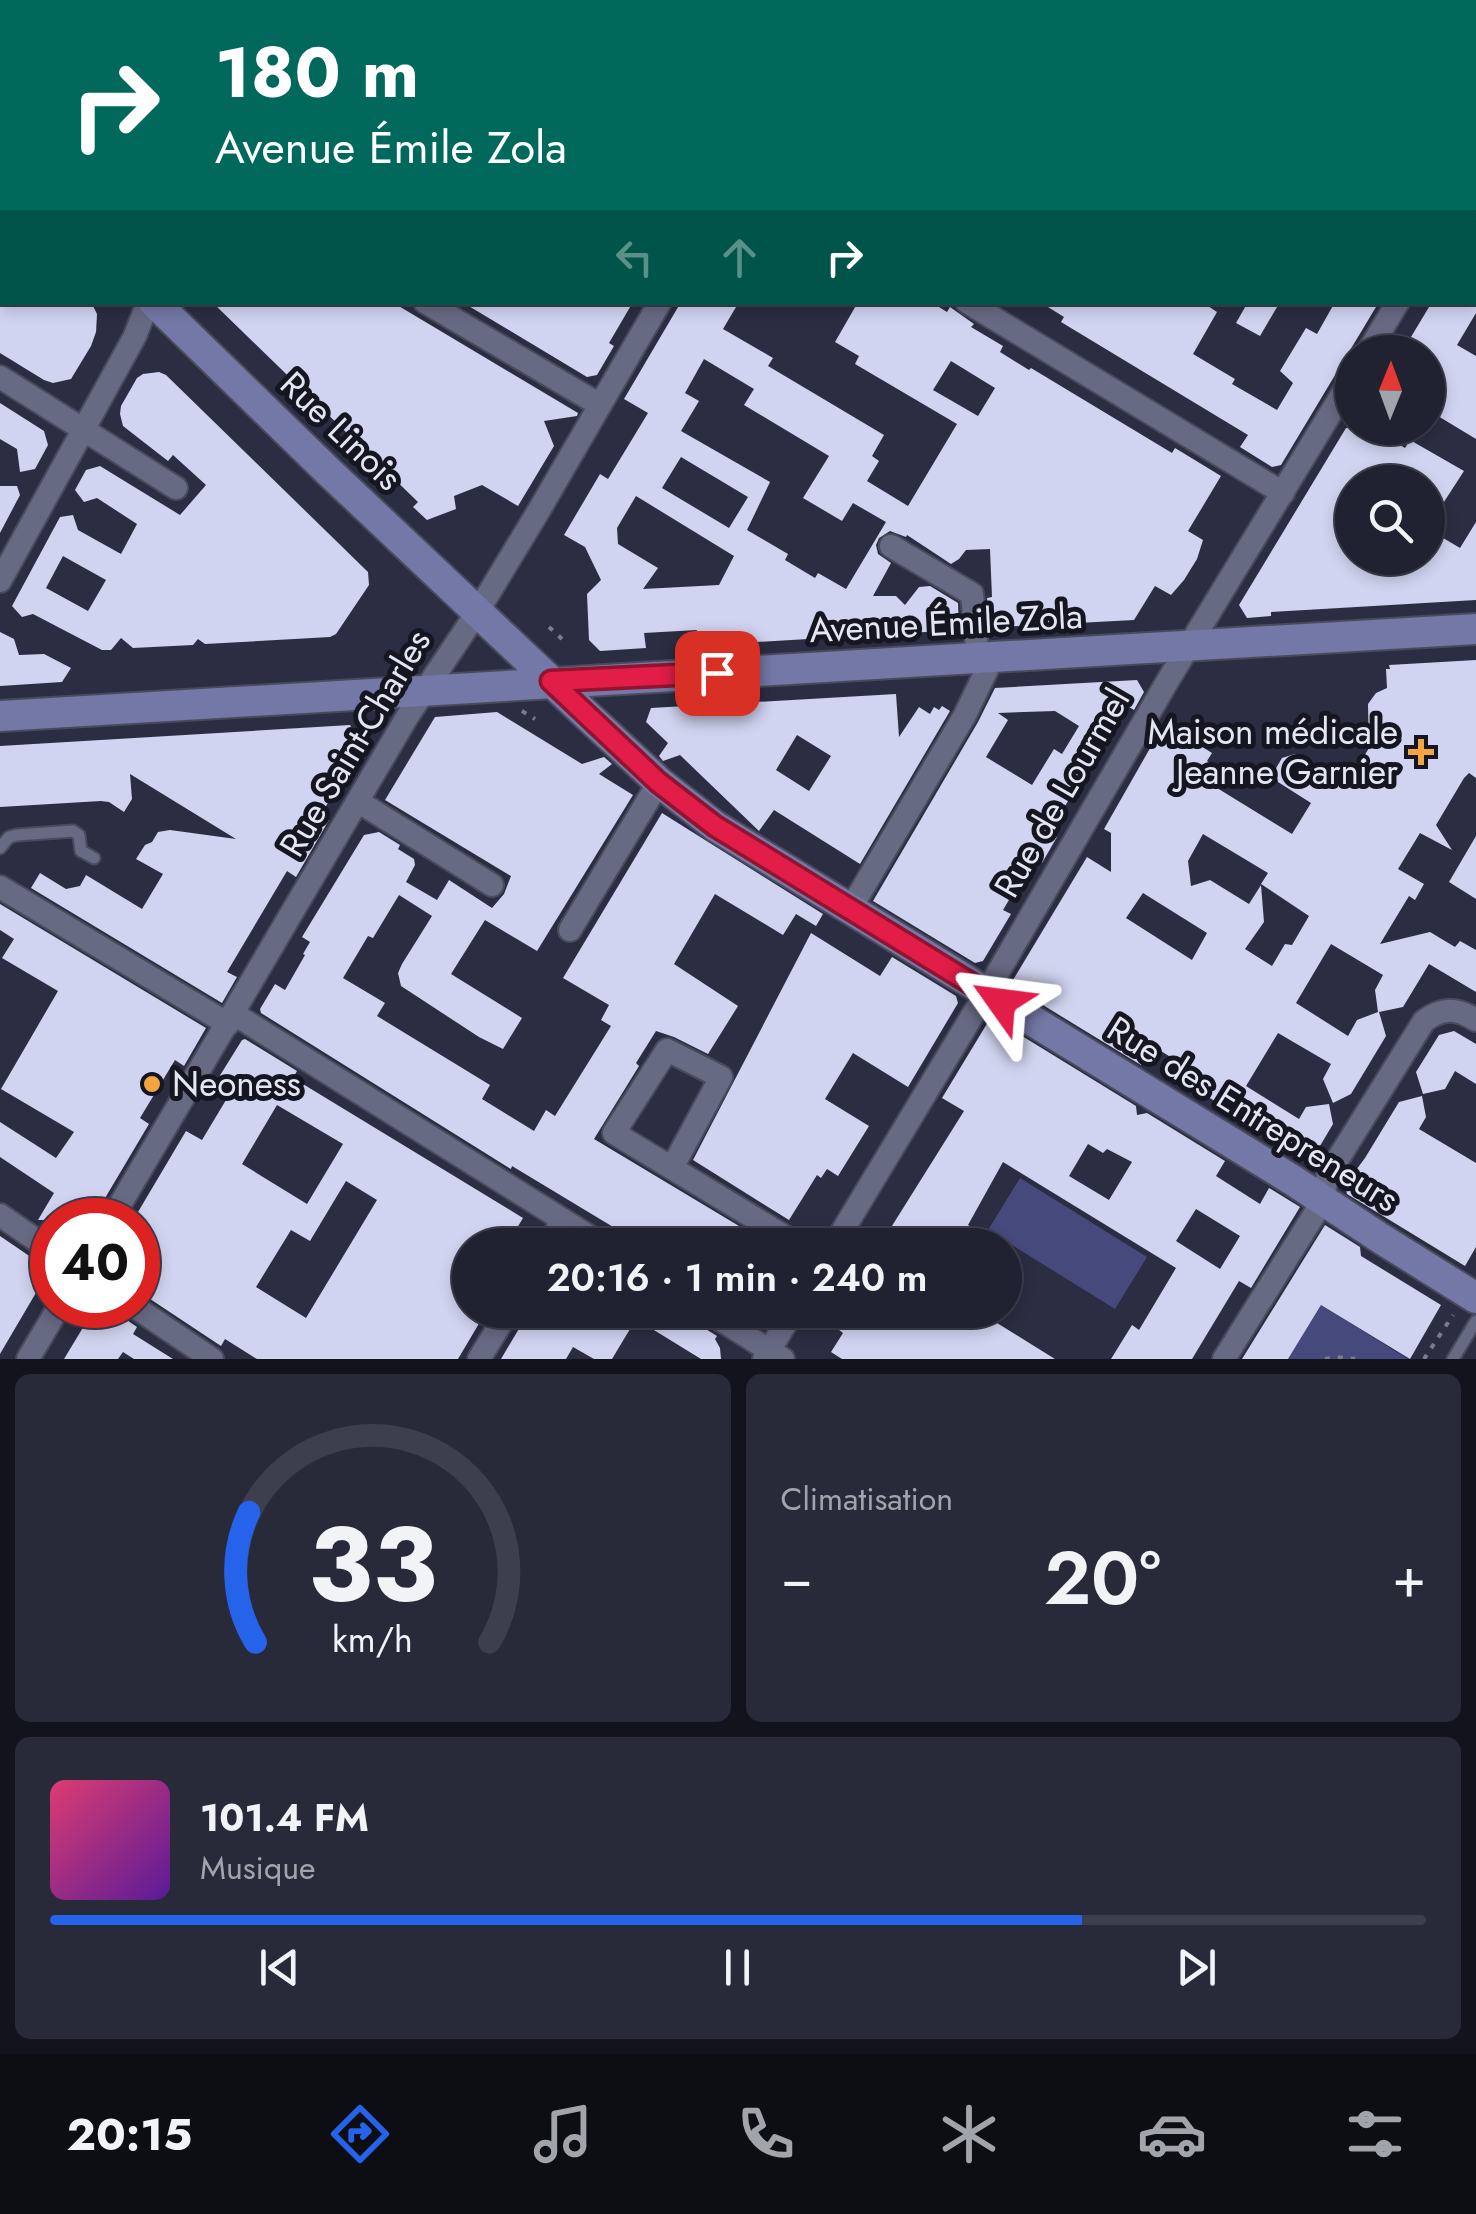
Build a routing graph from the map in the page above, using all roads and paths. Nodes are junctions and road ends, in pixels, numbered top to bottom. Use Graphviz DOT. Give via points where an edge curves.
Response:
graph roads {
  1 [pos="150,305"];
  2 [pos="154,305"];
  3 [pos="431,305"];
  4 [pos="658,305"];
  5 [pos="973,305"];
  6 [pos="1396,305"];
  7 [pos="1378,335"];
  8 [pos="0,377"];
  9 [pos="600,405"];
  10 [pos="1335,406"];
  11 [pos="83,430"];
  12 [pos="176,488"];
  13 [pos="1283,493"];
  14 [pos="892,546"];
  15 [pos="0,582"];
  16 [pos="478,611"];
  17 [pos="549,628"];
  18 [pos="1476,629"];
  19 [pos="562,639"];
  20 [pos="1189,647"];
  21 [pos="985,658"];
  22 [pos="551,681"];
  23 [pos="426,689"];
  24 [pos="521,710"];
  25 [pos="0,716"];
  26 [pos="535,719"];
  27 [pos="658,782"];
  28 [pos="359,802"];
  29 [pos="0,848"];
  30 [pos="94,858"];
  31 [pos="492,885"];
  32 [pos="0,887"];
  33 [pos="851,908"];
  34 [pos="570,930"];
  35 [pos="986,992"];
  36 [pos="231,1019"];
  37 [pos="1476,1020"];
  38 [pos="672,1168"];
  39 [pos="124,1198"];
  40 [pos="1322,1200"];
  41 [pos="0,1214"];
  42 [pos="563,1220"];
  43 [pos="558,1228"];
  44 [pos="576,1228"];
  45 [pos="771,1228"];
  46 [pos="844,1228"];
  47 [pos="30,1235"];
  48 [pos="1467,1302"];
  49 [pos="1476,1320"];
  50 [pos="160,1324"];
  51 [pos="46,1328"];
  52 [pos="497,1328"];
  53 [pos="731,1328"];
  54 [pos="785,1328"];
  55 [pos="772,1356"];
  56 [pos="28,1359"];
  57 [pos="212,1359"];
  58 [pos="479,1359"];
  59 [pos="1224,1359"];
  60 [pos="1325,1359"];
  61 [pos="1355,1359"];
  62 [pos="1424,1359"];
  63 [pos="1453,1359"];
  1 -- 11 [label="street"];
  2 -- 16 [label="street, Rue Linois"];
  3 -- 9 [label="street"];
  4 -- 9 [label="street, Rue Saint-Charles"];
  5 -- 13 [label="street"];
  6 -- 7 [label="street"];
  8 -- 11 [label="street"];
  9 -- 16 [label="street, Rue Saint-Charles"];
  10 -- 13 [label="street, Rue de Lourmel"];
  11 -- 12 [label="street"];
  11 -- 15 [label="street"];
  13 -- 20 [label="street, Rue de Lourmel"];
  14 -- 21 [label="street" via="972,594"];
  16 -- 22 [label="street, Rue Linois"];
  16 -- 23 [label="street, Rue Saint-Charles"];
  17 -- 19 [label="path"];
  18 -- 20 [label="street, Avenue Émile Zola"];
  20 -- 21 [label="street, Avenue Émile Zola"];
  20 -- 35 [label="street, Rue de Lourmel"];
  21 -- 22 [label="street, Avenue Émile Zola"];
  21 -- 33 [label="street" via="965,715"];
  22 -- 23 [label="street, Avenue Émile Zola"];
  22 -- 27 [label="street, Rue des Entrepreneurs"];
  23 -- 25 [label="street, Avenue Émile Zola"];
  23 -- 28 [label="street, Rue Saint-Charles"];
  24 -- 26 [label="path"];
  27 -- 33 [label="street, Rue des Entrepreneurs" via="715,826"];
  27 -- 34 [label="street"];
  28 -- 31 [label="street"];
  28 -- 36 [label="street, Rue Saint-Charles"];
  29 -- 30 [label="lane" via="10,837 72,831 81,851"];
  32 -- 36 [label="street"];
  33 -- 35 [label="street, Rue des Entrepreneurs"];
  35 -- 40 [label="street, Rue des Entrepreneurs"];
  35 -- 46 [label="street, Rue de Lourmel"];
  36 -- 39 [label="street, Rue Saint-Charles"];
  36 -- 42 [label="street"];
  37 -- 40 [label="street" via="1453,1010 1424,1020 1328,1176"];
  38 -- 38 [label="street" via="721,1078 667,1050 614,1133"];
  38 -- 45 [label="street"];
  40 -- 48 [label="street, Rue des Entrepreneurs"];
  40 -- 59 [label="street"];
  41 -- 47 [label="street"];
  42 -- 43 [label="street"];
  42 -- 44 [label="street"];
  48 -- 62 [label="path"];
  49 -- 63 [label="lane"];
  50 -- 57 [label="street"];
  51 -- 56 [label="street"];
  52 -- 58 [label="street"];
  53 -- 55 [label="street"];
  54 -- 55 [label="street"];
  60 -- 61 [label="path"];
}
